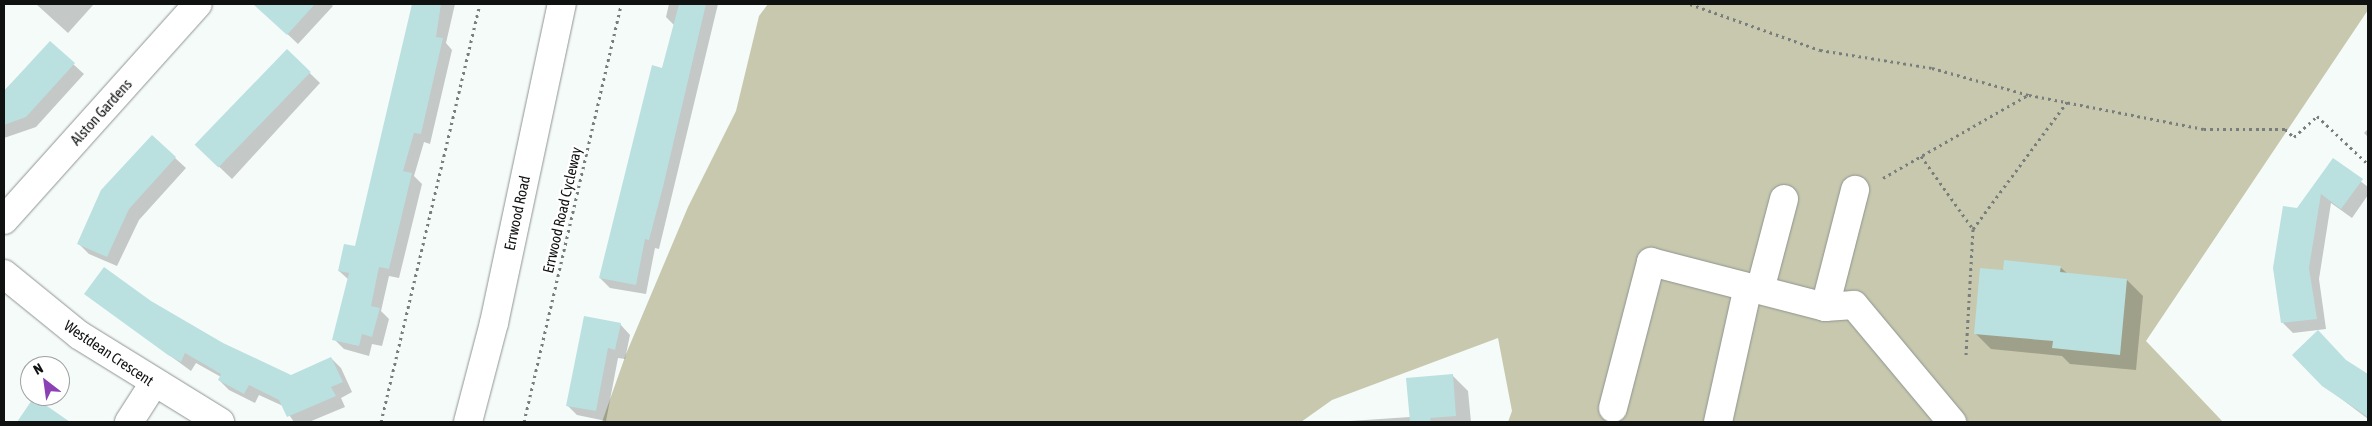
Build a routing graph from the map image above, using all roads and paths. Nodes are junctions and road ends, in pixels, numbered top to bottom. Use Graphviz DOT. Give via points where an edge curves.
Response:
graph roads {
  1 [pos="198,4"];
  2 [pos="480,4"];
  3 [pos="562,4"];
  4 [pos="621,4"];
  5 [pos="1690,4"];
  6 [pos="2029,95"];
  7 [pos="2067,102"];
  8 [pos="1922,156"];
  9 [pos="2368,164"];
  10 [pos="1883,178"];
  11 [pos="1855,190"];
  12 [pos="1784,199"];
  13 [pos="4,220"];
  14 [pos="1973,229"];
  15 [pos="4,274"];
  16 [pos="1754,288"];
  17 [pos="1825,307"];
  18 [pos="1966,355"];
  19 [pos="154,383"];
  20 [pos="1614,408"];
  21 [pos="129,422"];
  22 [pos="220,422"];
  23 [pos="381,422"];
  24 [pos="468,422"];
  25 [pos="524,422"];
  26 [pos="1718,422"];
  27 [pos="1952,422"];
  1 -- 13 [label="street, Alston Gardens"];
  2 -- 23 [label="path"];
  3 -- 24 [label="street, Errwood Road" via="494,323"];
  4 -- 25 [label="path, Errwood Road Cycleway"];
  5 -- 6 [label="path" via="1820,50 1932,68"];
  6 -- 7 [label="path"];
  6 -- 8 [label="path"];
  7 -- 9 [label="path" via="2204,129 2285,129 2294,137 2317,116"];
  7 -- 14 [label="path"];
  8 -- 10 [label="path"];
  8 -- 14 [label="path"];
  11 -- 17 [label="street"];
  12 -- 16 [label="street"];
  14 -- 18 [label="path"];
  15 -- 19 [label="street, Westdean Crescent" via="79,335"];
  16 -- 17 [label="street"];
  16 -- 20 [label="street" via="1651,262"];
  16 -- 26 [label="street"];
  17 -- 27 [label="street" via="1854,305"];
  19 -- 21 [label="street"];
  19 -- 22 [label="street, Westdean Crescent"];
}
